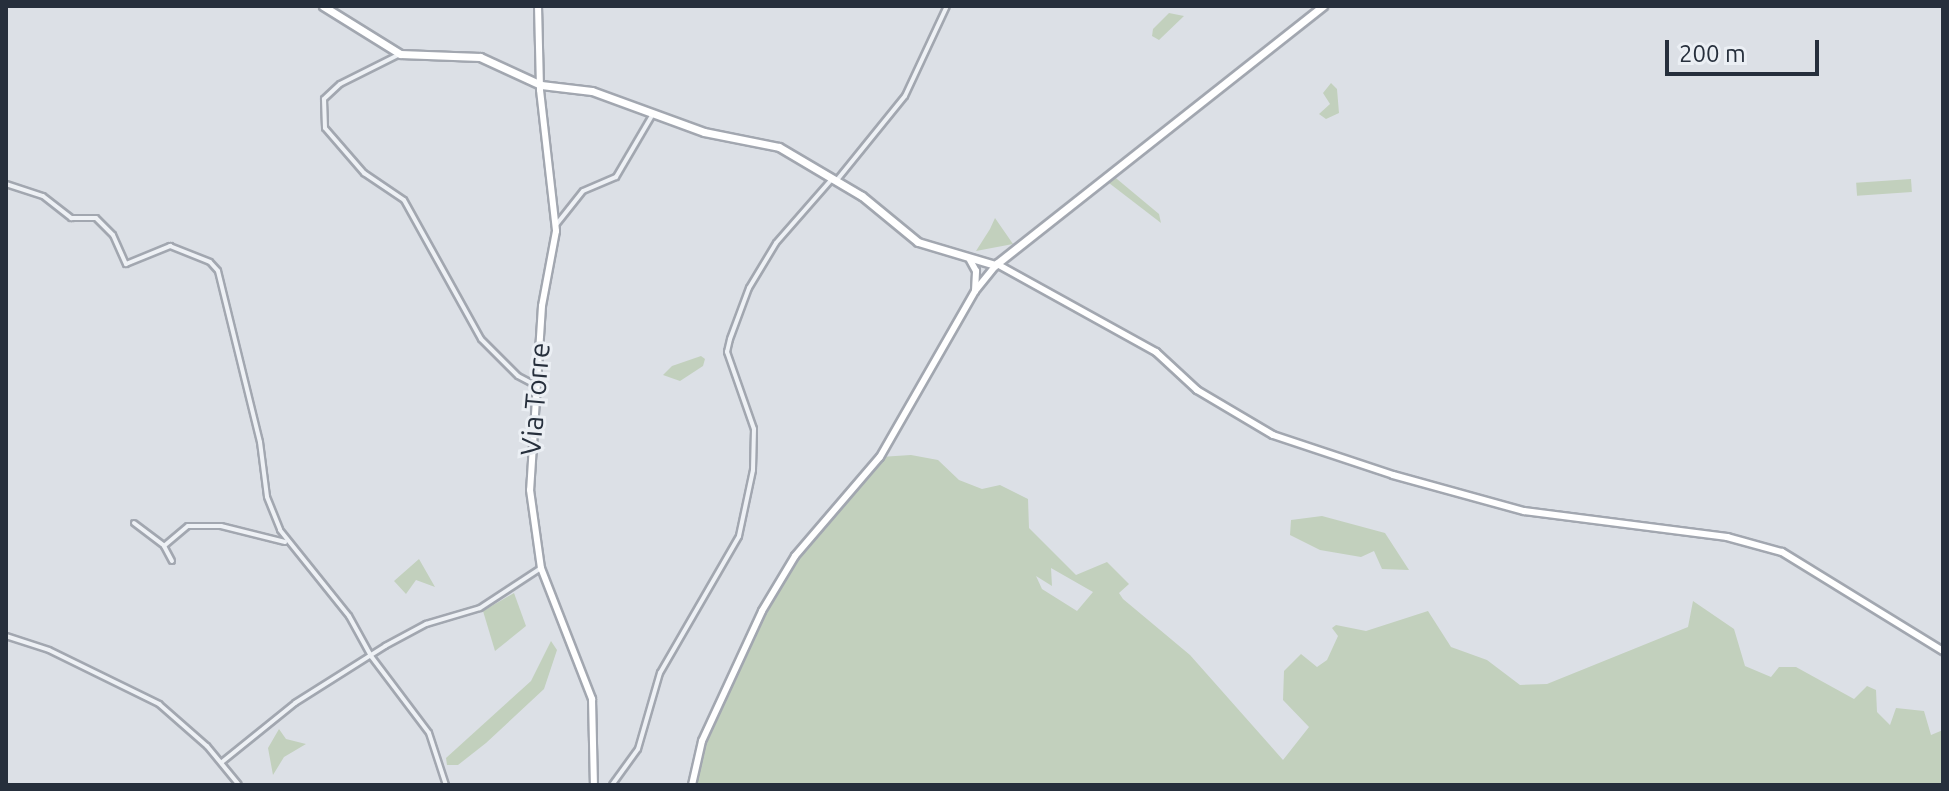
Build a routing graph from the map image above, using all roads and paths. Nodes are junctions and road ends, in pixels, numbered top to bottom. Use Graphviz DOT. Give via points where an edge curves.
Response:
graph roads {
  1 [pos="323,6"];
  2 [pos="538,6"];
  3 [pos="947,6"];
  4 [pos="1323,6"];
  5 [pos="400,54"];
  6 [pos="541,85"];
  7 [pos="653,114"];
  8 [pos="835,178"];
  9 [pos="6,184"];
  10 [pos="556,225"];
  11 [pos="970,260"];
  12 [pos="997,264"];
  13 [pos="975,291"];
  14 [pos="537,386"];
  15 [pos="134,523"];
  16 [pos="285,542"];
  17 [pos="164,546"];
  18 [pos="172,561"];
  19 [pos="541,568"];
  20 [pos="6,636"];
  21 [pos="1943,651"];
  22 [pos="371,656"];
  23 [pos="222,762"];
  24 [pos="239,785"];
  25 [pos="446,785"];
  26 [pos="594,785"];
  27 [pos="612,785"];
  28 [pos="692,785"];
  1 -- 5 [label="main road"];
  2 -- 6 [label="main road, Via Torre"];
  3 -- 8 [label="street" via="905,96"];
  4 -- 12 [label="main road"];
  5 -- 6 [label="main road" via="471,55"];
  5 -- 14 [label="street" via="340,84 324,99 325,128 364,173 404,200 481,339 518,376"];
  6 -- 7 [label="main road" via="584,89"];
  6 -- 10 [label="main road, Via Torre"];
  7 -- 8 [label="main road" via="704,132 779,147"];
  7 -- 10 [label="street" via="616,177 583,191"];
  8 -- 11 [label="main road" via="918,242"];
  8 -- 27 [label="street" via="776,243 749,288 730,339 727,352 754,429 753,470 739,536 660,673 638,749"];
  9 -- 16 [label="street" via="43,196 71,218 96,218 113,235 126,264 170,246 214,265 225,288 267,497"];
  10 -- 14 [label="main road, Via Torre" via="542,306"];
  11 -- 12 [label="main road"];
  11 -- 13 [label="main road"];
  12 -- 13 [label="main road"];
  12 -- 21 [label="main road" via="1156,352 1197,390 1273,435 1524,511 1727,537 1782,552"];
  13 -- 28 [label="main road" via="876,464 795,556 762,611 702,741"];
  14 -- 19 [label="main road, Via Torre" via="530,490"];
  15 -- 17 [label="street"];
  16 -- 17 [label="street" via="221,526 188,526"];
  16 -- 22 [label="street" via="349,616"];
  17 -- 18 [label="street"];
  19 -- 22 [label="street" via="480,608 426,624"];
  19 -- 26 [label="main road, Via Torre" via="592,699"];
  20 -- 23 [label="street" via="49,650 143,695"];
  22 -- 23 [label="street" via="295,703"];
  22 -- 25 [label="street" via="429,733"];
  23 -- 24 [label="street"];
}
